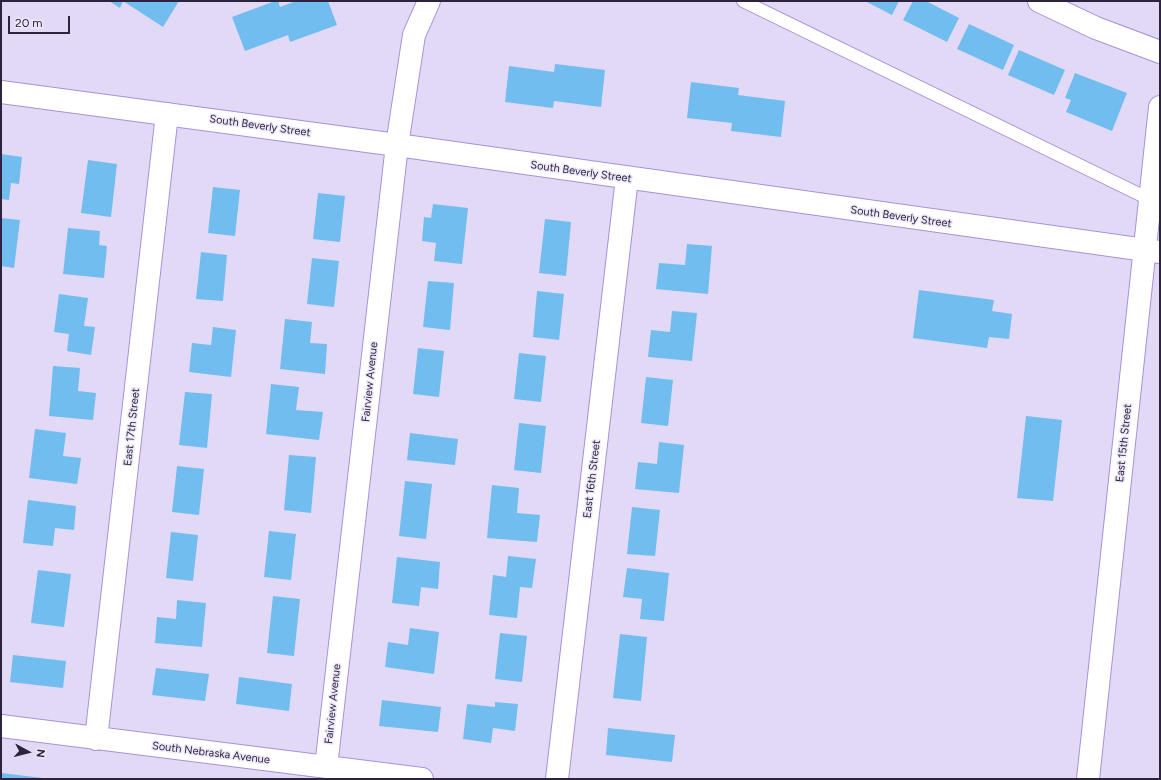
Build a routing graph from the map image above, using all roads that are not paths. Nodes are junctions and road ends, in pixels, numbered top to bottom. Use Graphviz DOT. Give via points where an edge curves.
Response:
graph roads {
  1 [pos="430,1"];
  2 [pos="743,1"];
  3 [pos="1039,1"];
  4 [pos="1160,52"];
  5 [pos="1,92"];
  6 [pos="1160,107"];
  7 [pos="167,114"];
  8 [pos="397,145"];
  9 [pos="627,178"];
  10 [pos="1149,200"];
  11 [pos="1152,251"];
  12 [pos="1,726"];
  13 [pos="96,739"];
  14 [pos="326,767"];
  15 [pos="422,779"];
  16 [pos="557,779"];
  17 [pos="1088,779"];
  1 -- 8 [label="street, Fairview Avenue" via="414,35"];
  2 -- 10 [label="lane"];
  3 -- 4 [label="street" via="1096,28"];
  5 -- 7 [label="street, South Beverly Street"];
  6 -- 10 [label="street, East 15th Street"];
  7 -- 8 [label="street, South Beverly Street"];
  7 -- 13 [label="street, East 17th Street"];
  8 -- 9 [label="street, South Beverly Street"];
  8 -- 14 [label="street, Fairview Avenue"];
  9 -- 11 [label="street, South Beverly Street"];
  9 -- 16 [label="street, East 16th Street"];
  10 -- 11 [label="street, East 15th Street"];
  11 -- 17 [label="street, East 15th Street"];
  12 -- 13 [label="street, South Nebraska Avenue"];
  13 -- 14 [label="street, South Nebraska Avenue"];
  14 -- 15 [label="street, South Nebraska Avenue"];
}
